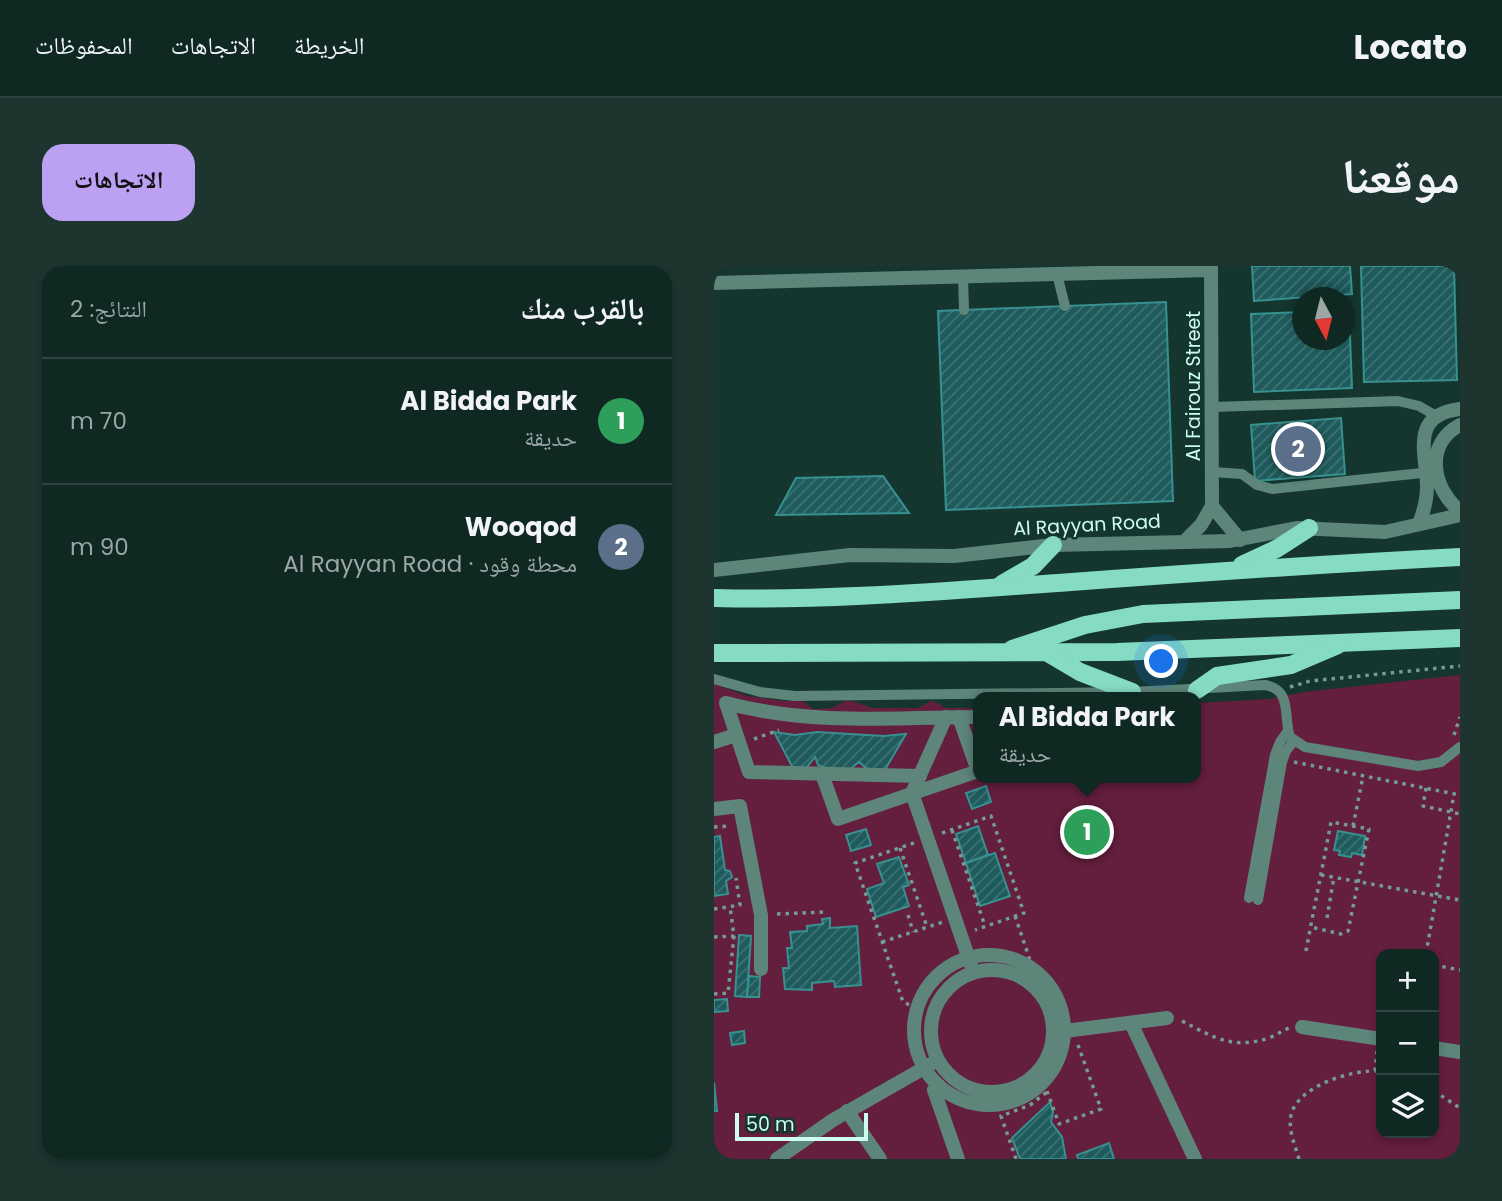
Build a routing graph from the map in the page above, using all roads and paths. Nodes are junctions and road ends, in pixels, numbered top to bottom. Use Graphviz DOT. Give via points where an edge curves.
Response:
graph roads {
  1 [pos="1211,268"];
  2 [pos="1057,274"];
  3 [pos="963,276"];
  4 [pos="714,284"];
  5 [pos="1065,306"];
  6 [pos="964,310"];
  7 [pos="1213,407"];
  8 [pos="1460,409"];
  9 [pos="1437,416"];
  10 [pos="1460,425"];
  11 [pos="1212,472"];
  12 [pos="1431,472"];
  13 [pos="1212,506"];
  14 [pos="1460,513"];
  15 [pos="1419,523"];
  16 [pos="1309,528"];
  17 [pos="1240,540"];
  18 [pos="1184,542"];
  19 [pos="1053,545"];
  20 [pos="1460,557"];
  21 [pos="714,570"];
  22 [pos="1228,571"];
  23 [pos="996,587"];
  24 [pos="714,598"];
  25 [pos="790,599"];
  26 [pos="1460,600"];
  27 [pos="714,610"];
  28 [pos="1460,638"];
  29 [pos="1344,642"];
  30 [pos="714,653"];
  31 [pos="1048,653"];
  32 [pos="999,654"];
  33 [pos="1460,666"];
  34 [pos="714,679"];
  35 [pos="1297,684"];
  36 [pos="1197,690"];
  37 [pos="1132,692"];
  38 [pos="1281,692"];
  39 [pos="973,694"];
  40 [pos="1298,694"];
  41 [pos="952,717"];
  42 [pos="973,717"];
  43 [pos="1460,717"];
  44 [pos="753,730"];
  45 [pos="736,735"];
  46 [pos="1291,736"];
  47 [pos="759,737"];
  48 [pos="714,743"];
  49 [pos="1456,743"];
  50 [pos="973,761"];
  51 [pos="1293,762"];
  52 [pos="973,773"];
  53 [pos="822,774"];
  54 [pos="920,776"];
  55 [pos="1363,776"];
  56 [pos="1426,788"];
  57 [pos="912,793"];
  58 [pos="1454,794"];
  59 [pos="1460,795"];
  60 [pos="714,809"];
  61 [pos="1451,812"];
  62 [pos="1460,814"];
  63 [pos="1353,826"];
  64 [pos="714,827"];
  65 [pos="952,830"];
  66 [pos="730,838"];
  67 [pos="900,848"];
  68 [pos="734,865"];
  69 [pos="1321,875"];
  70 [pos="1334,877"];
  71 [pos="1358,882"];
  72 [pos="1436,896"];
  73 [pos="1253,899"];
  74 [pos="1460,900"];
  75 [pos="730,907"];
  76 [pos="714,909"];
  77 [pos="825,912"];
  78 [pos="761,915"];
  79 [pos="908,915"];
  80 [pos="1015,916"];
  81 [pos="955,918"];
  82 [pos="1327,918"];
  83 [pos="985,926"];
  84 [pos="927,927"];
  85 [pos="1311,927"];
  86 [pos="914,932"];
  87 [pos="734,936"];
  88 [pos="714,937"];
  89 [pos="882,942"];
  90 [pos="1427,949"];
  91 [pos="1306,951"];
  92 [pos="968,958"];
  93 [pos="1439,966"];
  94 [pos="1030,967"];
  95 [pos="761,969"];
  96 [pos="1460,970"];
  97 [pos="973,973"];
  98 [pos="714,994"];
  99 [pos="1167,1018"];
  100 [pos="1131,1023"];
  101 [pos="1302,1027"];
  102 [pos="1063,1031"];
  103 [pos="1376,1038"];
  104 [pos="1439,1049"];
  105 [pos="1460,1052"];
  106 [pos="938,1060"];
  107 [pos="924,1068"];
  108 [pos="1376,1071"];
  109 [pos="939,1086"];
  110 [pos="1045,1087"];
  111 [pos="1439,1094"];
  112 [pos="1017,1099"];
  113 [pos="1460,1108"];
  114 [pos="847,1111"];
  115 [pos="955,1158"];
  116 [pos="777,1159"];
  117 [pos="880,1159"];
  118 [pos="1016,1159"];
  119 [pos="1195,1159"];
  120 [pos="1299,1159"];
  1 -- 2 [label="street"];
  1 -- 7 [label="street, Al Fairouz Street"];
  2 -- 3 [label="street"];
  2 -- 5 [label="lane"];
  3 -- 4 [label="street"];
  3 -- 6 [label="lane"];
  7 -- 9 [label="lane" via="1398,401"];
  7 -- 11 [label="street, Al Fairouz Street"];
  8 -- 9 [label="street"];
  9 -- 12 [label="street" via="1424,436 1423,452"];
  10 -- 12 [label="street" via="1439,445"];
  11 -- 12 [label="lane" via="1242,474 1272,489"];
  11 -- 13 [label="street, Al Fairouz Street"];
  12 -- 14 [label="street"];
  12 -- 15 [label="street"];
  13 -- 17 [label="street"];
  13 -- 18 [label="street"];
  14 -- 15 [label="street, Al Rayyan Road"];
  15 -- 16 [label="street, Al Rayyan Road" via="1373,532"];
  16 -- 17 [label="street, Al Rayyan Road"];
  16 -- 22 [label="main road"];
  17 -- 18 [label="street, Al Rayyan Road"];
  18 -- 19 [label="street, Al Rayyan Road"];
  19 -- 21 [label="street, Al Rayyan Road" via="954,556 827,557"];
  19 -- 23 [label="main road" via="1027,570"];
  20 -- 22 [label="main road"];
  22 -- 23 [label="main road"];
  23 -- 25 [label="main road"];
  24 -- 25 [label="main road"];
  25 -- 27 [label="main road"];
  26 -- 32 [label="main road" via="1143,614 1085,625"];
  28 -- 29 [label="main road"];
  29 -- 31 [label="main road"];
  29 -- 36 [label="main road" via="1291,665 1217,676"];
  30 -- 32 [label="main road"];
  31 -- 32 [label="main road"];
  31 -- 37 [label="main road" via="1088,676"];
  33 -- 35 [label="path"];
  34 -- 39 [label="lane" via="795,696"];
  35 -- 38 [label="path"];
  35 -- 40 [label="path"];
  36 -- 37 [label="lane"];
  36 -- 38 [label="lane" via="1265,685"];
  38 -- 46 [label="lane"];
  41 -- 42 [label="street"];
  41 -- 45 [label="street" via="815,718 726,703"];
  41 -- 50 [label="street"];
  41 -- 54 [label="street"];
  43 -- 49 [label="path"];
  44 -- 47 [label="path"];
  45 -- 48 [label="street"];
  45 -- 53 [label="street" via="749,772"];
  46 -- 49 [label="lane" via="1310,748 1418,766 1441,761"];
  46 -- 73 [label="lane"];
  51 -- 55 [label="path"];
  52 -- 57 [label="street"];
  53 -- 54 [label="street"];
  53 -- 57 [label="street" via="838,819"];
  54 -- 57 [label="street"];
  55 -- 56 [label="path"];
  55 -- 63 [label="path"];
  56 -- 58 [label="path"];
  56 -- 61 [label="path" via="1423,806"];
  57 -- 81 [label="street"];
  58 -- 59 [label="path"];
  58 -- 61 [label="path"];
  60 -- 78 [label="street" via="740,806"];
  61 -- 62 [label="path"];
  61 -- 72 [label="path"];
  63 -- 69 [label="path" via="1331,822"];
  63 -- 71 [label="path" via="1369,830"];
  64 -- 66 [label="path" via="728,825"];
  65 -- 83 [label="path"];
  67 -- 84 [label="path"];
  68 -- 75 [label="path" via="740,905"];
  69 -- 70 [label="path"];
  69 -- 85 [label="path"];
  70 -- 71 [label="path"];
  70 -- 82 [label="path"];
  71 -- 72 [label="path"];
  71 -- 85 [label="path" via="1347,933"];
  72 -- 74 [label="path"];
  72 -- 90 [label="path"];
  75 -- 76 [label="path"];
  75 -- 87 [label="path"];
  77 -- 78 [label="path"];
  78 -- 95 [label="street"];
  79 -- 86 [label="path"];
  80 -- 94 [label="path"];
  81 -- 84 [label="path"];
  81 -- 92 [label="street"];
  84 -- 86 [label="path"];
  85 -- 91 [label="path"];
  86 -- 89 [label="path"];
  87 -- 88 [label="path"];
  87 -- 98 [label="path" via="728,993"];
  92 -- 94 [label="street" via="1006,957"];
  92 -- 97 [label="street"];
  92 -- 107 [label="street" via="936,977 917,1008 915,1045"];
  93 -- 96 [label="path"];
  94 -- 102 [label="street" via="1056,995"];
  97 -- 102 [label="street" via="1008,973 1028,983"];
  97 -- 106 [label="street" via="953,984 934,1012 931,1035"];
  99 -- 100 [label="street"];
  99 -- 101 [label="path" via="1234,1042"];
  100 -- 102 [label="street"];
  100 -- 119 [label="street"];
  101 -- 103 [label="street"];
  102 -- 110 [label="street" via="1057,1064"];
  102 -- 110 [label="path" via="1101,1109 1059,1124"];
  102 -- 112 [label="street"];
  104 -- 105 [label="street"];
  106 -- 107 [label="street"];
  106 -- 112 [label="street" via="969,1087"];
  107 -- 109 [label="street"];
  107 -- 114 [label="street"];
  108 -- 120 [label="path" via="1334,1079 1298,1100 1290,1126"];
  109 -- 112 [label="street" via="959,1099 982,1105"];
  109 -- 115 [label="street" via="934,1090"];
  110 -- 112 [label="street"];
  110 -- 112 [label="path"];
  111 -- 113 [label="path"];
  112 -- 118 [label="path" via="1001,1116"];
  114 -- 116 [label="street"];
  114 -- 117 [label="street"];
}
